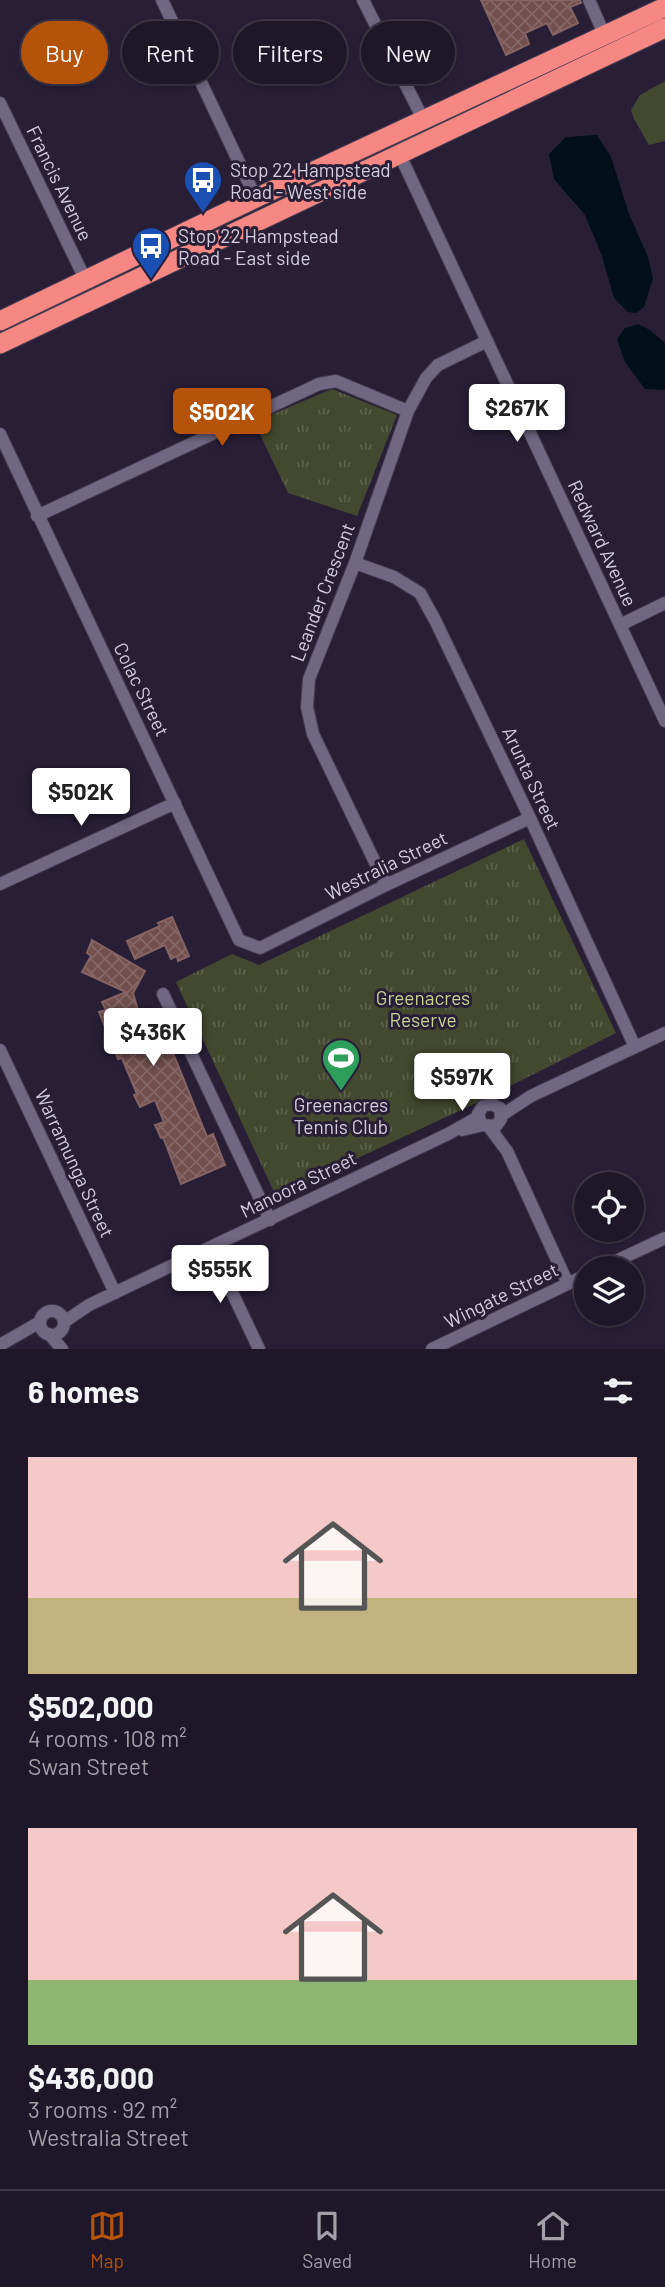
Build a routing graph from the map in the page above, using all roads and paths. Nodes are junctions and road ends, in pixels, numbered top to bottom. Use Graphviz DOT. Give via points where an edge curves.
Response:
graph roads {
  1 [pos="162,0"];
  2 [pos="363,0"];
  3 [pos="589,0"];
  4 [pos="665,7"];
  5 [pos="665,28"];
  6 [pos="604,34"];
  7 [pos="613,53"];
  8 [pos="0,103"];
  9 [pos="423,119"];
  10 [pos="390,134"];
  11 [pos="432,138"];
  12 [pos="400,153"];
  13 [pos="256,198"];
  14 [pos="265,216"];
  15 [pos="86,281"];
  16 [pos="94,300"];
  17 [pos="0,321"];
  18 [pos="487,341"];
  19 [pos="0,344"];
  20 [pos="408,411"];
  21 [pos="0,434"];
  22 [pos="37,516"];
  23 [pos="355,563"];
  24 [pos="665,603"];
  25 [pos="620,625"];
  26 [pos="665,721"];
  27 [pos="175,803"];
  28 [pos="530,818"];
  29 [pos="0,884"];
  30 [pos="386,885"];
  31 [pos="260,948"];
  32 [pos="163,994"];
  33 [pos="665,1033"];
  34 [pos="635,1047"];
  35 [pos="0,1050"];
  36 [pos="492,1119"];
  37 [pos="270,1220"];
  38 [pos="665,1238"];
  39 [pos="211,1248"];
  40 [pos="627,1256"];
  41 [pos="574,1281"];
  42 [pos="568,1284"];
  43 [pos="114,1293"];
  44 [pos="61,1321"];
  45 [pos="44,1329"];
  46 [pos="4,1343"];
  47 [pos="454,1344"];
  48 [pos="64,1349"];
  49 [pos="259,1349"];
  50 [pos="432,1349"];
  1 -- 13 [label="street"];
  2 -- 9 [label="street"];
  3 -- 6 [label="street"];
  4 -- 6 [label="highway"];
  5 -- 7 [label="highway"];
  6 -- 7 [label="highway"];
  6 -- 9 [label="highway"];
  7 -- 11 [label="highway"];
  8 -- 15 [label="street, Francis Avenue"];
  9 -- 10 [label="highway"];
  9 -- 11 [label="highway"];
  10 -- 12 [label="highway"];
  10 -- 13 [label="highway"];
  11 -- 12 [label="highway"];
  12 -- 14 [label="highway"];
  12 -- 18 [label="street, Redward Avenue"];
  13 -- 14 [label="highway"];
  13 -- 15 [label="highway"];
  14 -- 16 [label="highway"];
  15 -- 16 [label="highway"];
  15 -- 17 [label="highway"];
  16 -- 19 [label="highway"];
  18 -- 20 [label="street, Leander Crescent" via="438,365"];
  18 -- 25 [label="street, Redward Avenue"];
  20 -- 22 [label="street" via="336,381 319,384"];
  20 -- 23 [label="street, Leander Crescent"];
  21 -- 22 [label="street, Colac Street"];
  22 -- 27 [label="street, Colac Street"];
  23 -- 28 [label="street, Arunta Street" via="394,577 420,593"];
  23 -- 30 [label="street, Leander Crescent" via="309,679 307,707 313,734"];
  24 -- 25 [label="street"];
  25 -- 26 [label="street, Redward Avenue"];
  27 -- 29 [label="street"];
  27 -- 31 [label="street, Colac Street" via="239,940"];
  28 -- 30 [label="street, Westralia Street"];
  28 -- 34 [label="street, Arunta Street"];
  30 -- 31 [label="street, Westralia Street"];
  32 -- 37 [label="street"];
  33 -- 34 [label="street, Manoora Street"];
  34 -- 36 [label="street, Manoora Street"];
  35 -- 43 [label="street, Warramunga Street"];
  36 -- 37 [label="street, Manoora Street" via="448,1134"];
  36 -- 42 [label="street"];
  37 -- 39 [label="street, Manoora Street"];
  38 -- 40 [label="street"];
  39 -- 43 [label="street, Manoora Street"];
  39 -- 49 [label="street"];
  41 -- 42 [label="street, Wingate Street"];
  42 -- 47 [label="street, Wingate Street"];
  43 -- 44 [label="street, Manoora Street"];
  44 -- 45 [label="street" via="55,1334"];
  44 -- 45 [label="street" via="52,1311 46,1312"];
  44 -- 48 [label="street"];
  45 -- 46 [label="street"];
  45 -- 48 [label="street"];
  47 -- 50 [label="street, Wingate Street"];
}
